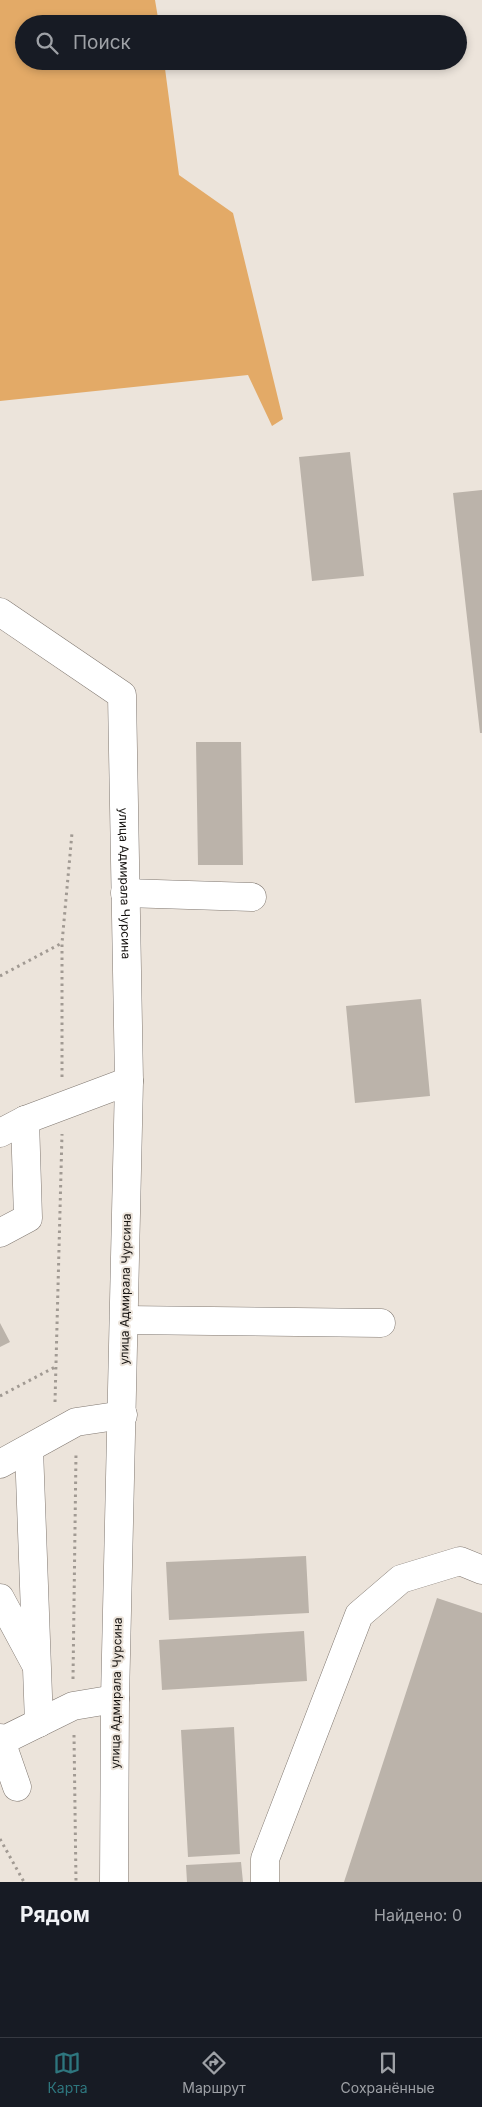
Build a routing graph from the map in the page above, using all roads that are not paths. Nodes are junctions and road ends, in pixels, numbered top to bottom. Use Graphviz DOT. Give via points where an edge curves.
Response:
graph roads {
  1 [pos="0,612"];
  2 [pos="126,893"];
  3 [pos="252,897"];
  4 [pos="129,1081"];
  5 [pos="26,1120"];
  6 [pos="0,1134"];
  7 [pos="0,1233"];
  8 [pos="124,1320"];
  9 [pos="381,1323"];
  10 [pos="122,1414"];
  11 [pos="29,1449"];
  12 [pos="0,1464"];
  13 [pos="482,1570"];
  14 [pos="0,1598"];
  15 [pos="37,1668"];
  16 [pos="115,1699"];
  17 [pos="39,1723"];
  18 [pos="1,1740"];
  19 [pos="17,1787"];
  20 [pos="114,1882"];
  21 [pos="266,1882"];
  1 -- 2 [label="street, улица Адмирала Чурсина" via="122,695"];
  2 -- 3 [label="street"];
  2 -- 4 [label="street, улица Адмирала Чурсина"];
  4 -- 5 [label="street"];
  4 -- 8 [label="street, улица Адмирала Чурсина"];
  5 -- 6 [label="street"];
  5 -- 7 [label="street" via="28,1218"];
  8 -- 9 [label="street"];
  8 -- 10 [label="street, улица Адмирала Чурсина"];
  10 -- 11 [label="street" via="76,1422"];
  10 -- 16 [label="street, улица Адмирала Чурсина"];
  11 -- 12 [label="street"];
  11 -- 15 [label="street"];
  13 -- 21 [label="street" via="460,1561 402,1579 359,1615 265,1859"];
  14 -- 15 [label="street"];
  15 -- 17 [label="street"];
  16 -- 17 [label="street" via="73,1706"];
  16 -- 20 [label="street, улица Адмирала Чурсина"];
  17 -- 18 [label="street"];
  18 -- 19 [label="street"];
}
